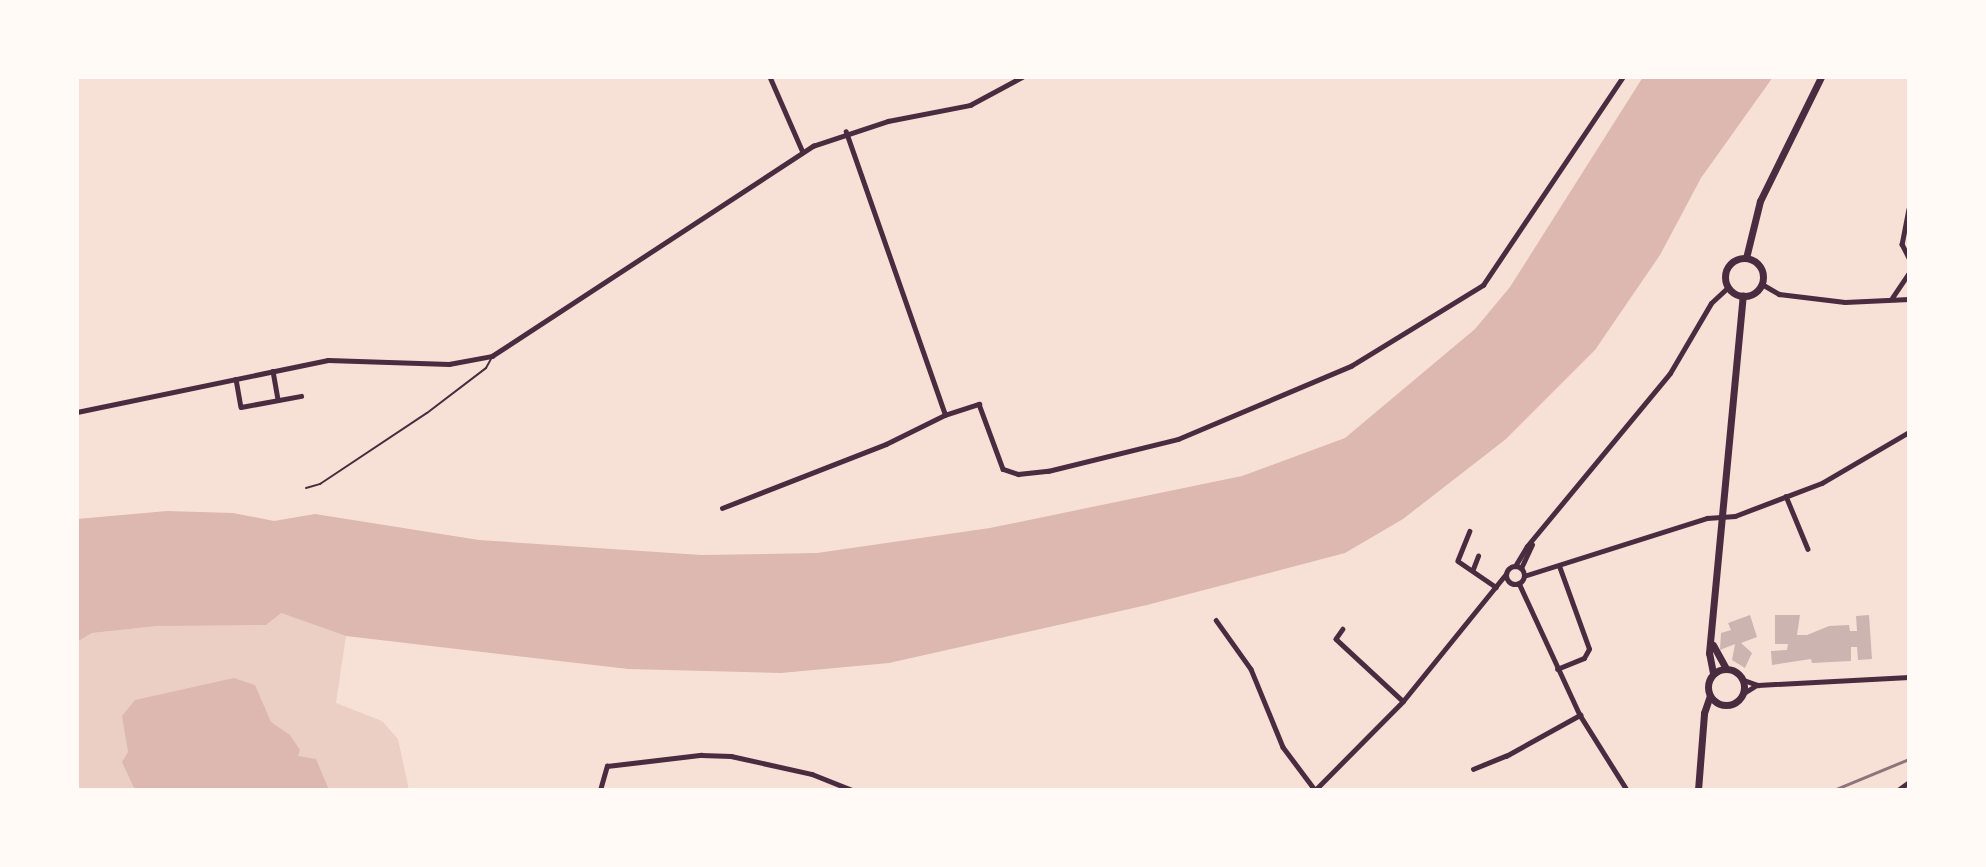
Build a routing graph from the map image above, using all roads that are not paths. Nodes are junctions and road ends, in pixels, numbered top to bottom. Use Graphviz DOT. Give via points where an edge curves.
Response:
graph roads {
  1 [pos="770,77"];
  2 [pos="1022,77"];
  3 [pos="1623,77"];
  4 [pos="1821,77"];
  5 [pos="846,132"];
  6 [pos="803,152"];
  7 [pos="1909,209"];
  8 [pos="1746,258"];
  9 [pos="1909,258"];
  10 [pos="1909,273"];
  11 [pos="1762,284"];
  12 [pos="1728,287"];
  13 [pos="1743,296"];
  14 [pos="1891,298"];
  15 [pos="1909,299"];
  16 [pos="492,356"];
  17 [pos="272,371"];
  18 [pos="236,379"];
  19 [pos="300,396"];
  20 [pos="278,400"];
  21 [pos="77,412"];
  22 [pos="945,415"];
  23 [pos="1909,432"];
  24 [pos="306,488"];
  25 [pos="1786,496"];
  26 [pos="722,508"];
  27 [pos="1723,518"];
  28 [pos="1470,531"];
  29 [pos="1808,549"];
  30 [pos="1478,556"];
  31 [pos="1559,566"];
  32 [pos="1518,567"];
  33 [pos="1472,569"];
  34 [pos="1506,574"];
  35 [pos="1524,576"];
  36 [pos="1509,582"];
  37 [pos="1519,583"];
  38 [pos="1496,587"];
  39 [pos="1216,620"];
  40 [pos="1343,629"];
  41 [pos="1712,642"];
  42 [pos="1557,668"];
  43 [pos="1726,668"];
  44 [pos="1713,673"];
  45 [pos="1909,677"];
  46 [pos="1744,680"];
  47 [pos="1758,685"];
  48 [pos="1744,693"];
  49 [pos="1710,696"];
  50 [pos="1403,701"];
  51 [pos="1721,705"];
  52 [pos="1580,715"];
  53 [pos="1704,723"];
  54 [pos="1473,769"];
  55 [pos="1909,782"];
  56 [pos="1318,789"];
  57 [pos="600,790"];
  58 [pos="852,790"];
  59 [pos="1627,790"];
  60 [pos="1698,790"];
  61 [pos="1898,790"];
  1 -- 6 [label="street"];
  2 -- 5 [label="street" via="970,105"];
  3 -- 22 [label="street" via="1483,285 1350,366 1178,439 1048,471 1018,474 1003,470 979,404"];
  4 -- 8 [label="main road" via="1760,201"];
  5 -- 6 [label="street"];
  5 -- 22 [label="street"];
  6 -- 16 [label="street"];
  7 -- 9 [label="street" via="1902,244"];
  8 -- 11 [label="main road" via="1760,267"];
  8 -- 12 [label="main road" via="1730,265"];
  10 -- 14 [label="street"];
  11 -- 13 [label="main road" via="1755,293"];
  11 -- 14 [label="street" via="1779,293 1845,302"];
  12 -- 13 [label="main road"];
  12 -- 32 [label="street" via="1710,303 1670,373"];
  13 -- 27 [label="main road"];
  14 -- 15 [label="street"];
  16 -- 17 [label="street" via="449,364 328,360"];
  16 -- 24 [label="lane" via="485,368 427,413 320,484"];
  17 -- 18 [label="street"];
  17 -- 20 [label="street"];
  18 -- 20 [label="street" via="241,407"];
  18 -- 21 [label="street"];
  19 -- 20 [label="street"];
  22 -- 26 [label="street" via="886,444"];
  23 -- 25 [label="street" via="1857,464"];
  25 -- 27 [label="street"];
  25 -- 29 [label="street"];
  27 -- 31 [label="street" via="1707,519"];
  27 -- 41 [label="main road"];
  28 -- 33 [label="street" via="1457,554 1458,561"];
  30 -- 33 [label="street"];
  31 -- 35 [label="street"];
  31 -- 42 [label="street" via="1589,649 1584,658"];
  32 -- 34 [label="street"];
  32 -- 35 [label="street"];
  33 -- 38 [label="street"];
  34 -- 36 [label="street"];
  34 -- 38 [label="street"];
  35 -- 37 [label="street"];
  36 -- 37 [label="street"];
  36 -- 38 [label="street"];
  37 -- 42 [label="street"];
  38 -- 50 [label="street"];
  39 -- 56 [label="street" via="1251,669 1283,747"];
  40 -- 50 [label="street" via="1336,639"];
  41 -- 43 [label="main road" via="1716,658"];
  41 -- 44 [label="main road"];
  42 -- 52 [label="street"];
  43 -- 44 [label="main road"];
  43 -- 46 [label="main road"];
  44 -- 49 [label="main road"];
  45 -- 47 [label="street"];
  46 -- 47 [label="street"];
  46 -- 48 [label="main road"];
  47 -- 48 [label="street"];
  48 -- 51 [label="main road" via="1735,703"];
  49 -- 51 [label="main road"];
  49 -- 53 [label="main road"];
  50 -- 56 [label="street"];
  51 -- 53 [label="main road"];
  52 -- 54 [label="street"];
  52 -- 59 [label="street"];
  53 -- 60 [label="main road"];
  55 -- 61 [label="street"];
  57 -- 58 [label="street" via="607,766 701,755 730,756 812,774"];
}
